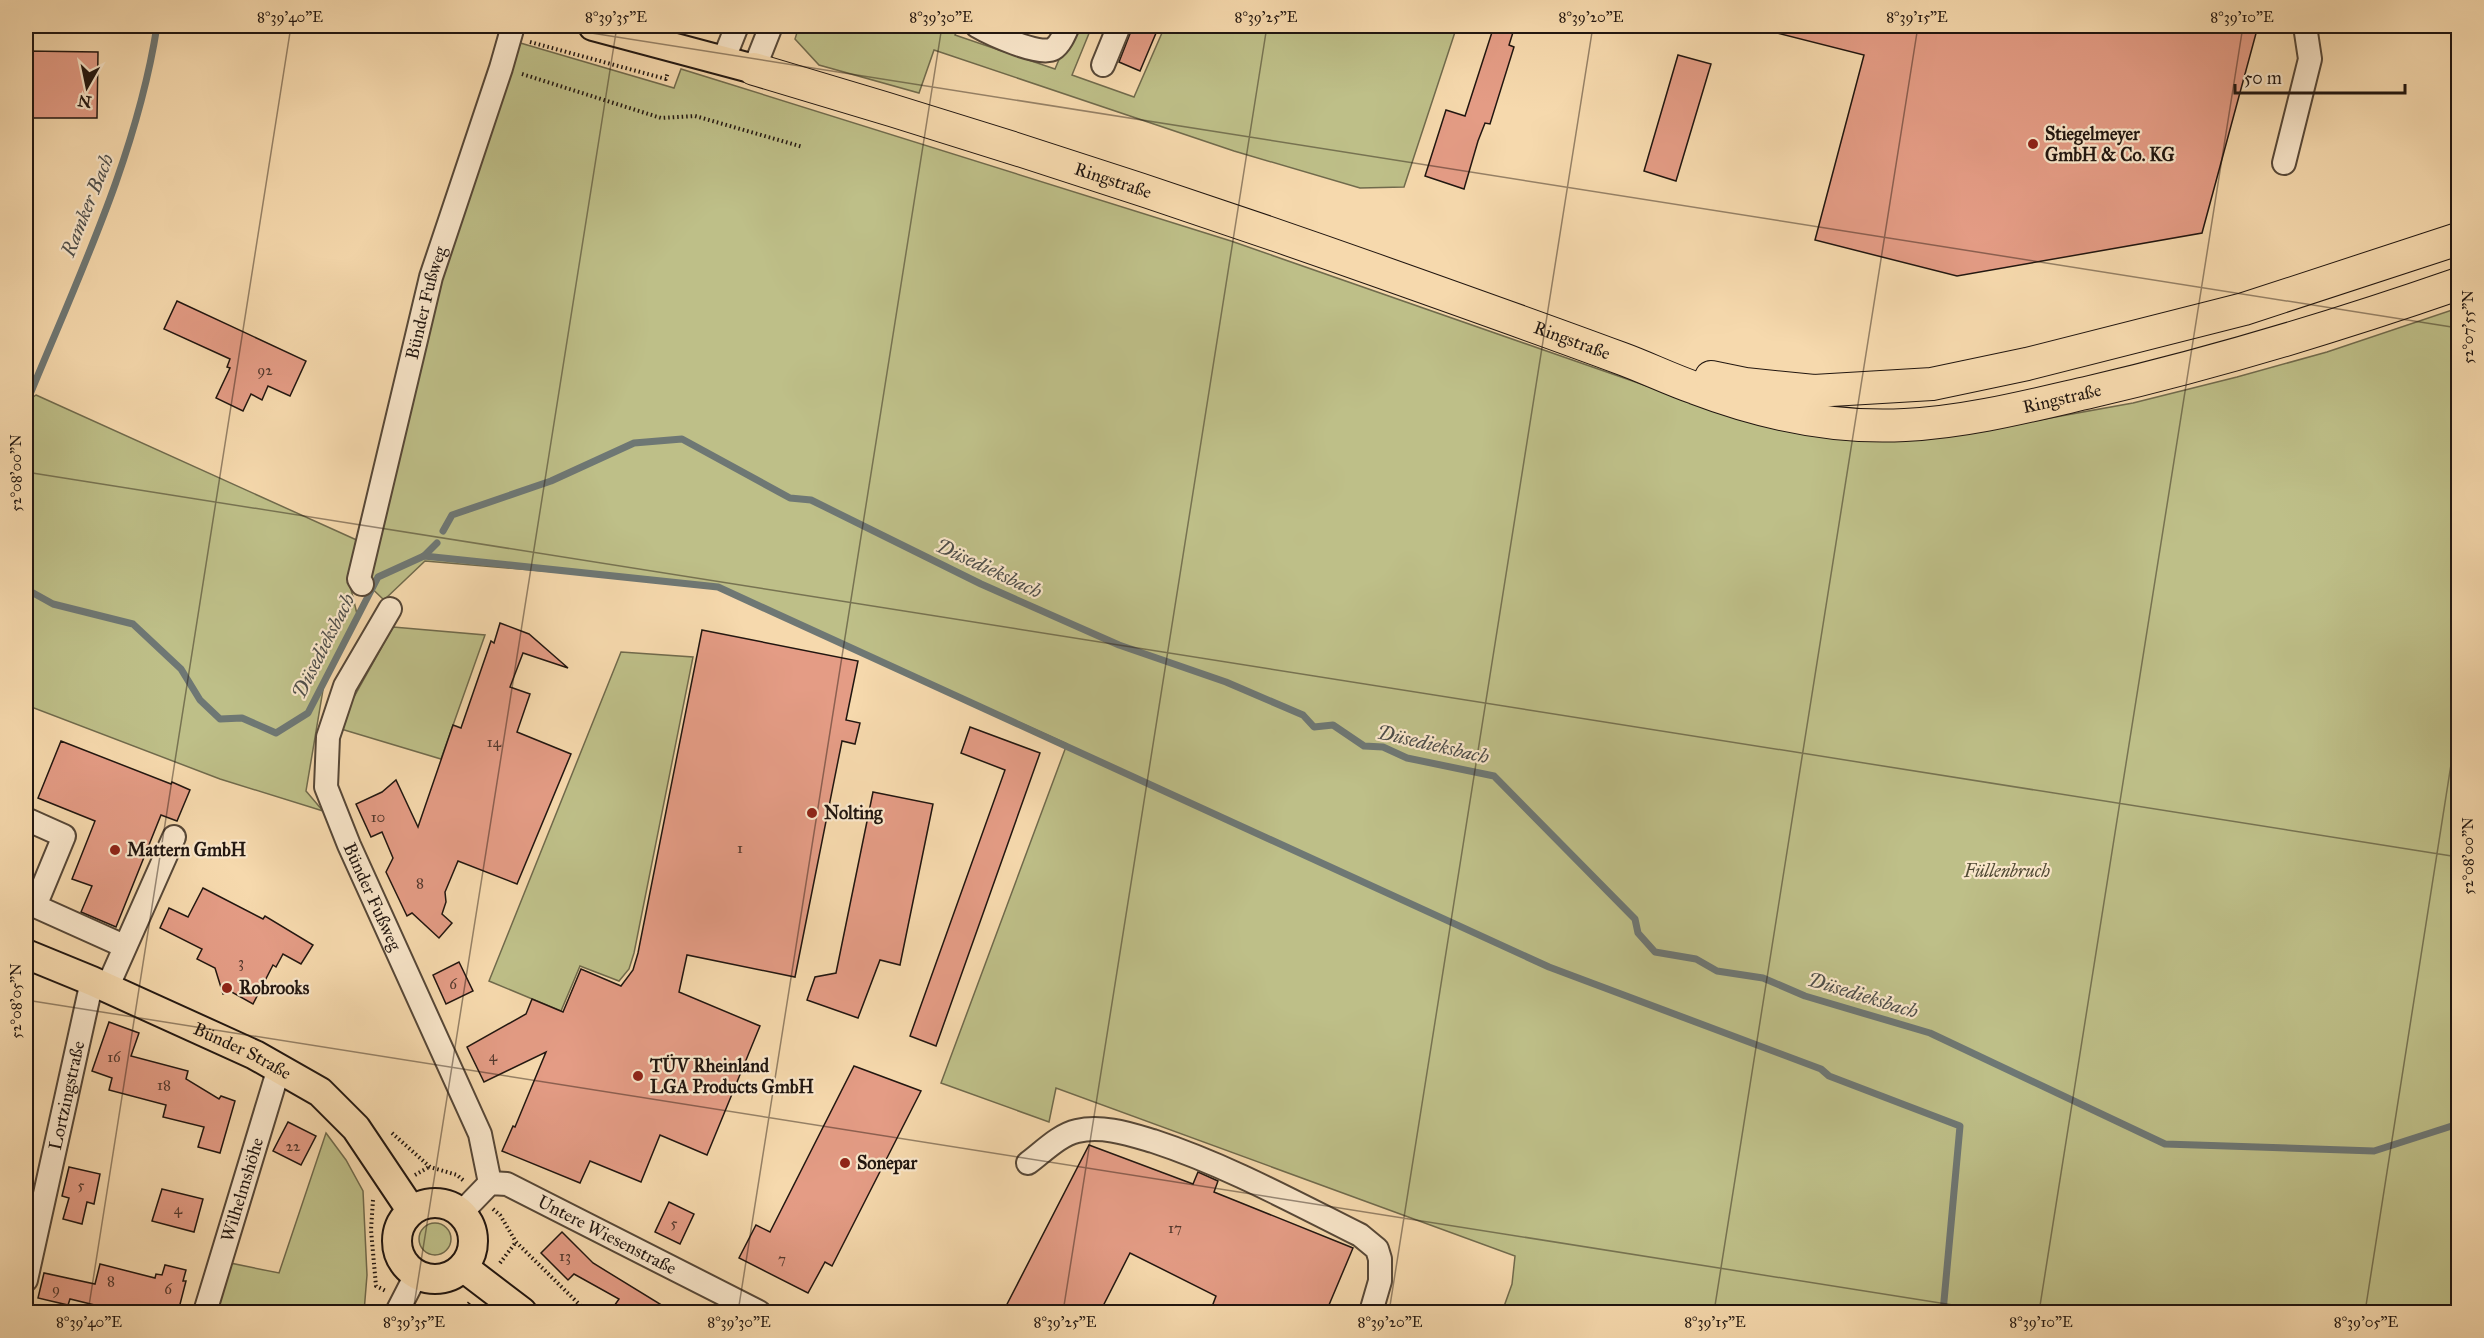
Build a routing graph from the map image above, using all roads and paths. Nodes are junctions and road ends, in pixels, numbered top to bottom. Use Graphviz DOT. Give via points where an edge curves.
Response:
graph roads {
  1 [pos="513,26"];
  2 [pos="593,26"];
  3 [pos="737,26"];
  4 [pos="771,26"];
  5 [pos="977,26"];
  6 [pos="1068,26"];
  7 [pos="1119,26"];
  8 [pos="2305,26"];
  9 [pos="723,61"];
  10 [pos="1103,65"];
  11 [pos="501,68"];
  12 [pos="754,69"];
  13 [pos="803,147"];
  14 [pos="2284,164"];
  15 [pos="2458,239"];
  16 [pos="2458,284"];
  17 [pos="1625,360"];
  18 [pos="362,585"];
  19 [pos="390,609"];
  20 [pos="26,819"];
  21 [pos="174,837"];
  22 [pos="30,904"];
  23 [pos="124,946"];
  24 [pos="26,954"];
  25 [pos="99,984"];
  26 [pos="279,1068"];
  27 [pos="1028,1163"];
  28 [pos="370,1192"];
  29 [pos="477,1197"];
  30 [pos="411,1210"];
  31 [pos="463,1267"];
  32 [pos="416,1275"];
  33 [pos="26,1280"];
  34 [pos="399,1306"];
  35 [pos="205,1312"];
  36 [pos="449,1312"];
  37 [pos="464,1312"];
  38 [pos="522,1312"];
  39 [pos="587,1312"];
  40 [pos="759,1312"];
  41 [pos="1371,1312"];
  1 -- 11 [label="street, Bünder Fußweg"];
  2 -- 9 [label="main road, Ringstraße"];
  3 -- 9 [label="street"];
  4 -- 12 [label="street"];
  5 -- 6 [label="street" via="1042,52 1053,49"];
  7 -- 10 [label="street"];
  8 -- 14 [label="street" via="2310,59"];
  9 -- 12 [label="main road, Ringstraße"];
  11 -- 13 [label="path" via="661,118 695,116"];
  11 -- 18 [label="street, Bünder Fußweg" via="431,277 359,579"];
  12 -- 17 [label="highway, Ringstraße" via="1113,180"];
  15 -- 17 [label="highway, Ringstraße" via="2244,309 1932,384 1814,391 1745,384"];
  16 -- 17 [label="highway, Ringstraße" via="2271,346 2163,375 1986,415 1904,425 1806,419 1752,407"];
  19 -- 29 [label="street, Bünder Fußweg" via="345,686 328,737 326,787 480,1134"];
  20 -- 22 [label="street" via="64,837"];
  21 -- 23 [label="street, Lortzingstraße"];
  22 -- 23 [label="street"];
  23 -- 25 [label="street, Lortzingstraße"];
  24 -- 25 [label="main road, Bünder Straße"];
  25 -- 26 [label="main road, Bünder Straße"];
  25 -- 33 [label="street, Lortzingstraße"];
  26 -- 30 [label="main road, Bünder Straße" via="320,1092 356,1128"];
  26 -- 35 [label="street, Wilhelmshöhe"];
  27 -- 41 [label="street" via="1079,1130 1135,1136 1211,1161 1360,1235 1377,1249 1381,1269"];
  28 -- 34 [label="path" via="374,1202 371,1230 376,1286"];
  29 -- 30 [label="main road" via="450,1206 437,1202"];
  29 -- 31 [label="main road" via="470,1225 471,1254"];
  29 -- 39 [label="path" via="500,1215 516,1242"];
  29 -- 40 [label="street, Untere Wiesenstraße" via="507,1184"];
  30 -- 32 [label="main road" via="401,1221 397,1251"];
  31 -- 32 [label="main road" via="449,1276 433,1279"];
  31 -- 38 [label="main road"];
  32 -- 34 [label="street"];
  36 -- 37 [label="path"];
}
